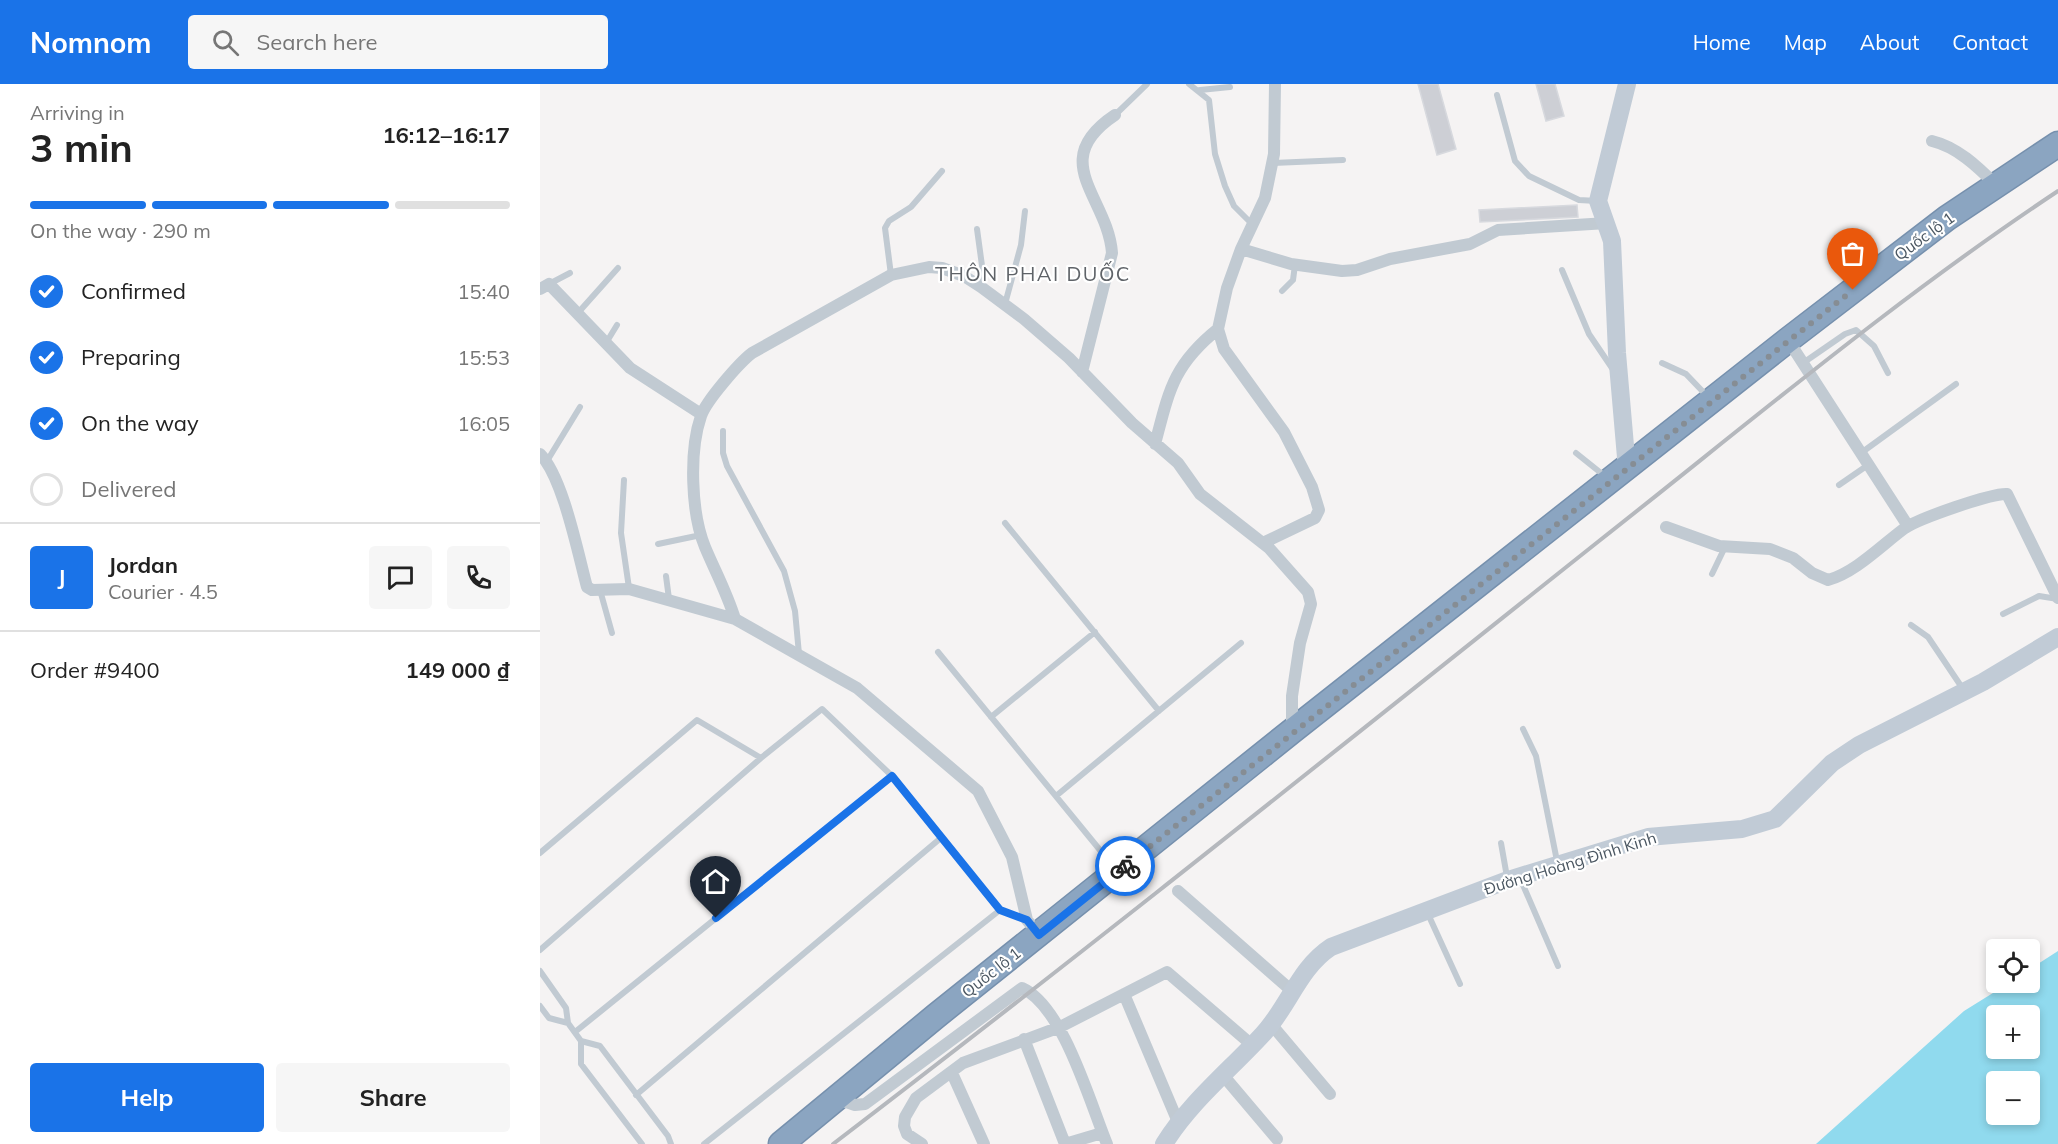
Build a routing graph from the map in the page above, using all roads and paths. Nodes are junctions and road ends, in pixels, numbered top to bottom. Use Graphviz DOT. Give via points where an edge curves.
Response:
graph roads {
  1 [pos="1147,84"];
  2 [pos="1189,84"];
  3 [pos="1275,84"];
  4 [pos="1627,84"];
  5 [pos="1230,87"];
  6 [pos="1199,90"];
  7 [pos="1497,95"];
  8 [pos="1116,116"];
  9 [pos="1932,141"];
  10 [pos="2058,144"];
  11 [pos="1343,160"];
  12 [pos="1272,163"];
  13 [pos="942,171"];
  14 [pos="1996,185"];
  15 [pos="1598,201"];
  16 [pos="1025,211"];
  17 [pos="1607,223"];
  18 [pos="1252,224"];
  19 [pos="977,229"];
  20 [pos="1240,249"];
  21 [pos="1295,265"];
  22 [pos="618,268"];
  23 [pos="1562,270"];
  24 [pos="570,273"];
  25 [pos="891,275"];
  26 [pos="544,287"];
  27 [pos="981,287"];
  28 [pos="1282,291"];
  29 [pos="1005,305"];
  30 [pos="577,315"];
  31 [pos="617,325"];
  32 [pos="1218,329"];
  33 [pos="1788,340"];
  34 [pos="605,344"];
  35 [pos="1662,363"];
  36 [pos="1803,363"];
  37 [pos="1082,372"];
  38 [pos="1888,373"];
  39 [pos="1619,376"];
  40 [pos="1956,384"];
  41 [pos="1713,402"];
  42 [pos="580,407"];
  43 [pos="701,414"];
  44 [pos="723,431"];
  45 [pos="1155,444"];
  46 [pos="1576,453"];
  47 [pos="1861,453"];
  48 [pos="543,458"];
  49 [pos="1869,465"];
  50 [pos="1619,475"];
  51 [pos="624,480"];
  52 [pos="1839,485"];
  53 [pos="1005,523"];
  54 [pos="1908,526"];
  55 [pos="1666,527"];
  56 [pos="702,535"];
  57 [pos="1263,543"];
  58 [pos="658,544"];
  59 [pos="1725,546"];
  60 [pos="1712,574"];
  61 [pos="666,576"];
  62 [pos="629,589"];
  63 [pos="599,590"];
  64 [pos="2058,598"];
  65 [pos="669,600"];
  66 [pos="2003,614"];
  67 [pos="735,619"];
  68 [pos="1911,625"];
  69 [pos="1095,632"];
  70 [pos="612,633"];
  71 [pos="2058,637"];
  72 [pos="1241,643"];
  73 [pos="938,652"];
  74 [pos="799,655"];
  75 [pos="1965,692"];
  76 [pos="1159,711"];
  77 [pos="991,717"];
  78 [pos="1523,729"];
  79 [pos="1292,731"];
  80 [pos="761,758"];
  81 [pos="892,776"];
  82 [pos="1056,796"];
  83 [pos="942,837"];
  84 [pos="1501,843"];
  85 [pos="540,853"];
  86 [pos="1557,865"];
  87 [pos="1117,872"];
  88 [pos="1513,878"];
  89 [pos="1178,891"];
  90 [pos="1000,910"];
  91 [pos="1426,910"];
  92 [pos="1033,927"];
  93 [pos="540,950"];
  94 [pos="1558,966"];
  95 [pos="540,971"];
  96 [pos="1460,984"];
  97 [pos="1292,991"];
  98 [pos="1124,994"];
  99 [pos="540,1006"];
  100 [pos="568,1023"];
  101 [pos="1271,1024"];
  102 [pos="1060,1027"];
  103 [pos="575,1032"];
  104 [pos="1024,1039"];
  105 [pos="581,1041"];
  106 [pos="1252,1045"];
  107 [pos="952,1073"];
  108 [pos="1222,1074"];
  109 [pos="1330,1094"];
  110 [pos="636,1095"];
  111 [pos="835,1098"];
  112 [pos="1178,1122"];
  113 [pos="1105,1138"];
  114 [pos="1276,1139"];
  115 [pos="642,1144"];
  116 [pos="671,1144"];
  117 [pos="704,1144"];
  118 [pos="781,1144"];
  119 [pos="922,1144"];
  120 [pos="984,1144"];
  121 [pos="1065,1144"];
  122 [pos="1164,1144"];
  1 -- 8 [label="lane"];
  2 -- 6 [label="lane"];
  3 -- 12 [label="street"];
  4 -- 15 [label="street"];
  5 -- 6 [label="lane"];
  6 -- 18 [label="lane" via="1209,100 1215,154 1225,186 1234,206"];
  7 -- 15 [label="lane" via="1515,161 1528,176 1579,200"];
  8 -- 37 [label="street" via="1089,138 1081,164 1090,195 1110,234 1112,253"];
  9 -- 14 [label="street" via="1959,153"];
  10 -- 14 [label="highway, Quốc lộ 1"];
  11 -- 12 [label="lane"];
  12 -- 18 [label="street" via="1265,198"];
  13 -- 25 [label="lane" via="911,207 885,228"];
  14 -- 33 [label="highway, Quốc lộ 1"];
  15 -- 17 [label="street"];
  16 -- 29 [label="lane"];
  17 -- 21 [label="street" via="1498,230 1470,244 1390,259 1357,270"];
  17 -- 39 [label="street" via="1614,261"];
  18 -- 20 [label="street"];
  19 -- 27 [label="lane"];
  20 -- 21 [label="street"];
  20 -- 32 [label="street"];
  21 -- 28 [label="lane" via="1293,280"];
  22 -- 30 [label="lane"];
  23 -- 39 [label="lane" via="1589,334"];
  24 -- 26 [label="lane"];
  25 -- 27 [label="street" via="942,268"];
  25 -- 43 [label="street" via="752,353 733,369"];
  26 -- 30 [label="street"];
  27 -- 29 [label="street"];
  29 -- 37 [label="street"];
  30 -- 34 [label="street"];
  31 -- 34 [label="lane"];
  32 -- 45 [label="street" via="1185,361 1170,387"];
  32 -- 57 [label="street" via="1224,349 1284,432 1312,487 1318,510 1315,518"];
  33 -- 36 [label="street"];
  33 -- 41 [label="highway, Quốc lộ 1"];
  34 -- 43 [label="street" via="630,368"];
  35 -- 41 [label="lane" via="1686,374"];
  36 -- 38 [label="lane" via="1856,330 1875,346"];
  36 -- 47 [label="street"];
  37 -- 45 [label="street"];
  39 -- 50 [label="street"];
  40 -- 47 [label="lane"];
  41 -- 50 [label="highway, Quốc lộ 1"];
  42 -- 48 [label="lane"];
  43 -- 56 [label="street" via="692,488"];
  44 -- 74 [label="lane" via="727,466 784,571 795,611"];
  45 -- 57 [label="street" via="1178,463 1200,494"];
  46 -- 50 [label="lane"];
  47 -- 49 [label="street"];
  48 -- 63 [label="street" via="563,504 587,587"];
  49 -- 52 [label="lane"];
  49 -- 54 [label="street"];
  50 -- 79 [label="highway, Quốc lộ 1"];
  51 -- 62 [label="lane" via="621,534"];
  53 -- 69 [label="lane"];
  54 -- 59 [label="street" via="1870,556 1828,580 1794,558 1770,549"];
  54 -- 64 [label="street" via="1972,502 2007,494"];
  55 -- 59 [label="street"];
  56 -- 58 [label="lane"];
  56 -- 67 [label="street"];
  57 -- 79 [label="street" via="1308,592 1311,604 1292,696"];
  59 -- 60 [label="lane"];
  61 -- 65 [label="lane"];
  62 -- 63 [label="street"];
  62 -- 65 [label="street"];
  63 -- 70 [label="lane"];
  64 -- 66 [label="lane" via="2039,596"];
  65 -- 67 [label="street"];
  67 -- 74 [label="street"];
  68 -- 75 [label="lane" via="1928,637"];
  69 -- 76 [label="lane"];
  69 -- 77 [label="lane"];
  71 -- 75 [label="street, Đường Hoàng Đình Kinh"];
  72 -- 76 [label="lane"];
  73 -- 77 [label="lane"];
  74 -- 92 [label="street" via="857,688 978,791 1012,857"];
  75 -- 86 [label="street, Đường Hoàng Đình Kinh" via="1832,763 1767,823 1742,829 1648,837"];
  76 -- 82 [label="lane"];
  77 -- 82 [label="lane"];
  78 -- 86 [label="lane" via="1536,756"];
  79 -- 87 [label="highway, Quốc lộ 1"];
  80 -- 81 [label="lane" via="822,709"];
  80 -- 85 [label="lane" via="697,720"];
  80 -- 93 [label="lane"];
  81 -- 83 [label="lane"];
  81 -- 103 [label="lane"];
  82 -- 87 [label="lane"];
  83 -- 90 [label="lane"];
  83 -- 110 [label="lane"];
  84 -- 88 [label="lane"];
  86 -- 88 [label="street, Đường Hoàng Đình Kinh"];
  87 -- 92 [label="highway, Quốc lộ 1"];
  88 -- 91 [label="street, Đường Hoàng Đình Kinh"];
  88 -- 94 [label="lane"];
  89 -- 97 [label="street"];
  90 -- 92 [label="lane"];
  90 -- 117 [label="lane"];
  91 -- 96 [label="lane"];
  91 -- 97 [label="street, Đường Hoàng Đình Kinh" via="1331,947 1313,962"];
  92 -- 111 [label="highway, Quốc lộ 1"];
  95 -- 100 [label="lane" via="566,1008"];
  97 -- 101 [label="street, Đường Hoàng Đình Kinh"];
  98 -- 102 [label="street"];
  98 -- 106 [label="street" via="1167,972"];
  98 -- 112 [label="street"];
  99 -- 100 [label="lane" via="549,1018"];
  100 -- 103 [label="lane"];
  101 -- 106 [label="street, Đường Hoàng Đình Kinh"];
  101 -- 109 [label="street"];
  102 -- 104 [label="street"];
  102 -- 111 [label="street" via="1030,992 1019,988 865,1104"];
  102 -- 113 [label="street"];
  103 -- 105 [label="lane"];
  104 -- 107 [label="street" via="963,1063"];
  104 -- 121 [label="street"];
  105 -- 110 [label="lane" via="600,1046"];
  105 -- 115 [label="lane" via="581,1064"];
  106 -- 108 [label="street, Đường Hoàng Đình Kinh"];
  107 -- 119 [label="street" via="916,1098 905,1116 907,1134"];
  107 -- 120 [label="street"];
  108 -- 112 [label="street, Đường Hoàng Đình Kinh"];
  108 -- 114 [label="street"];
  110 -- 116 [label="lane"];
  111 -- 118 [label="highway, Quốc lộ 1"];
  112 -- 122 [label="street, Đường Hoàng Đình Kinh"];
  113 -- 121 [label="street"];
}
